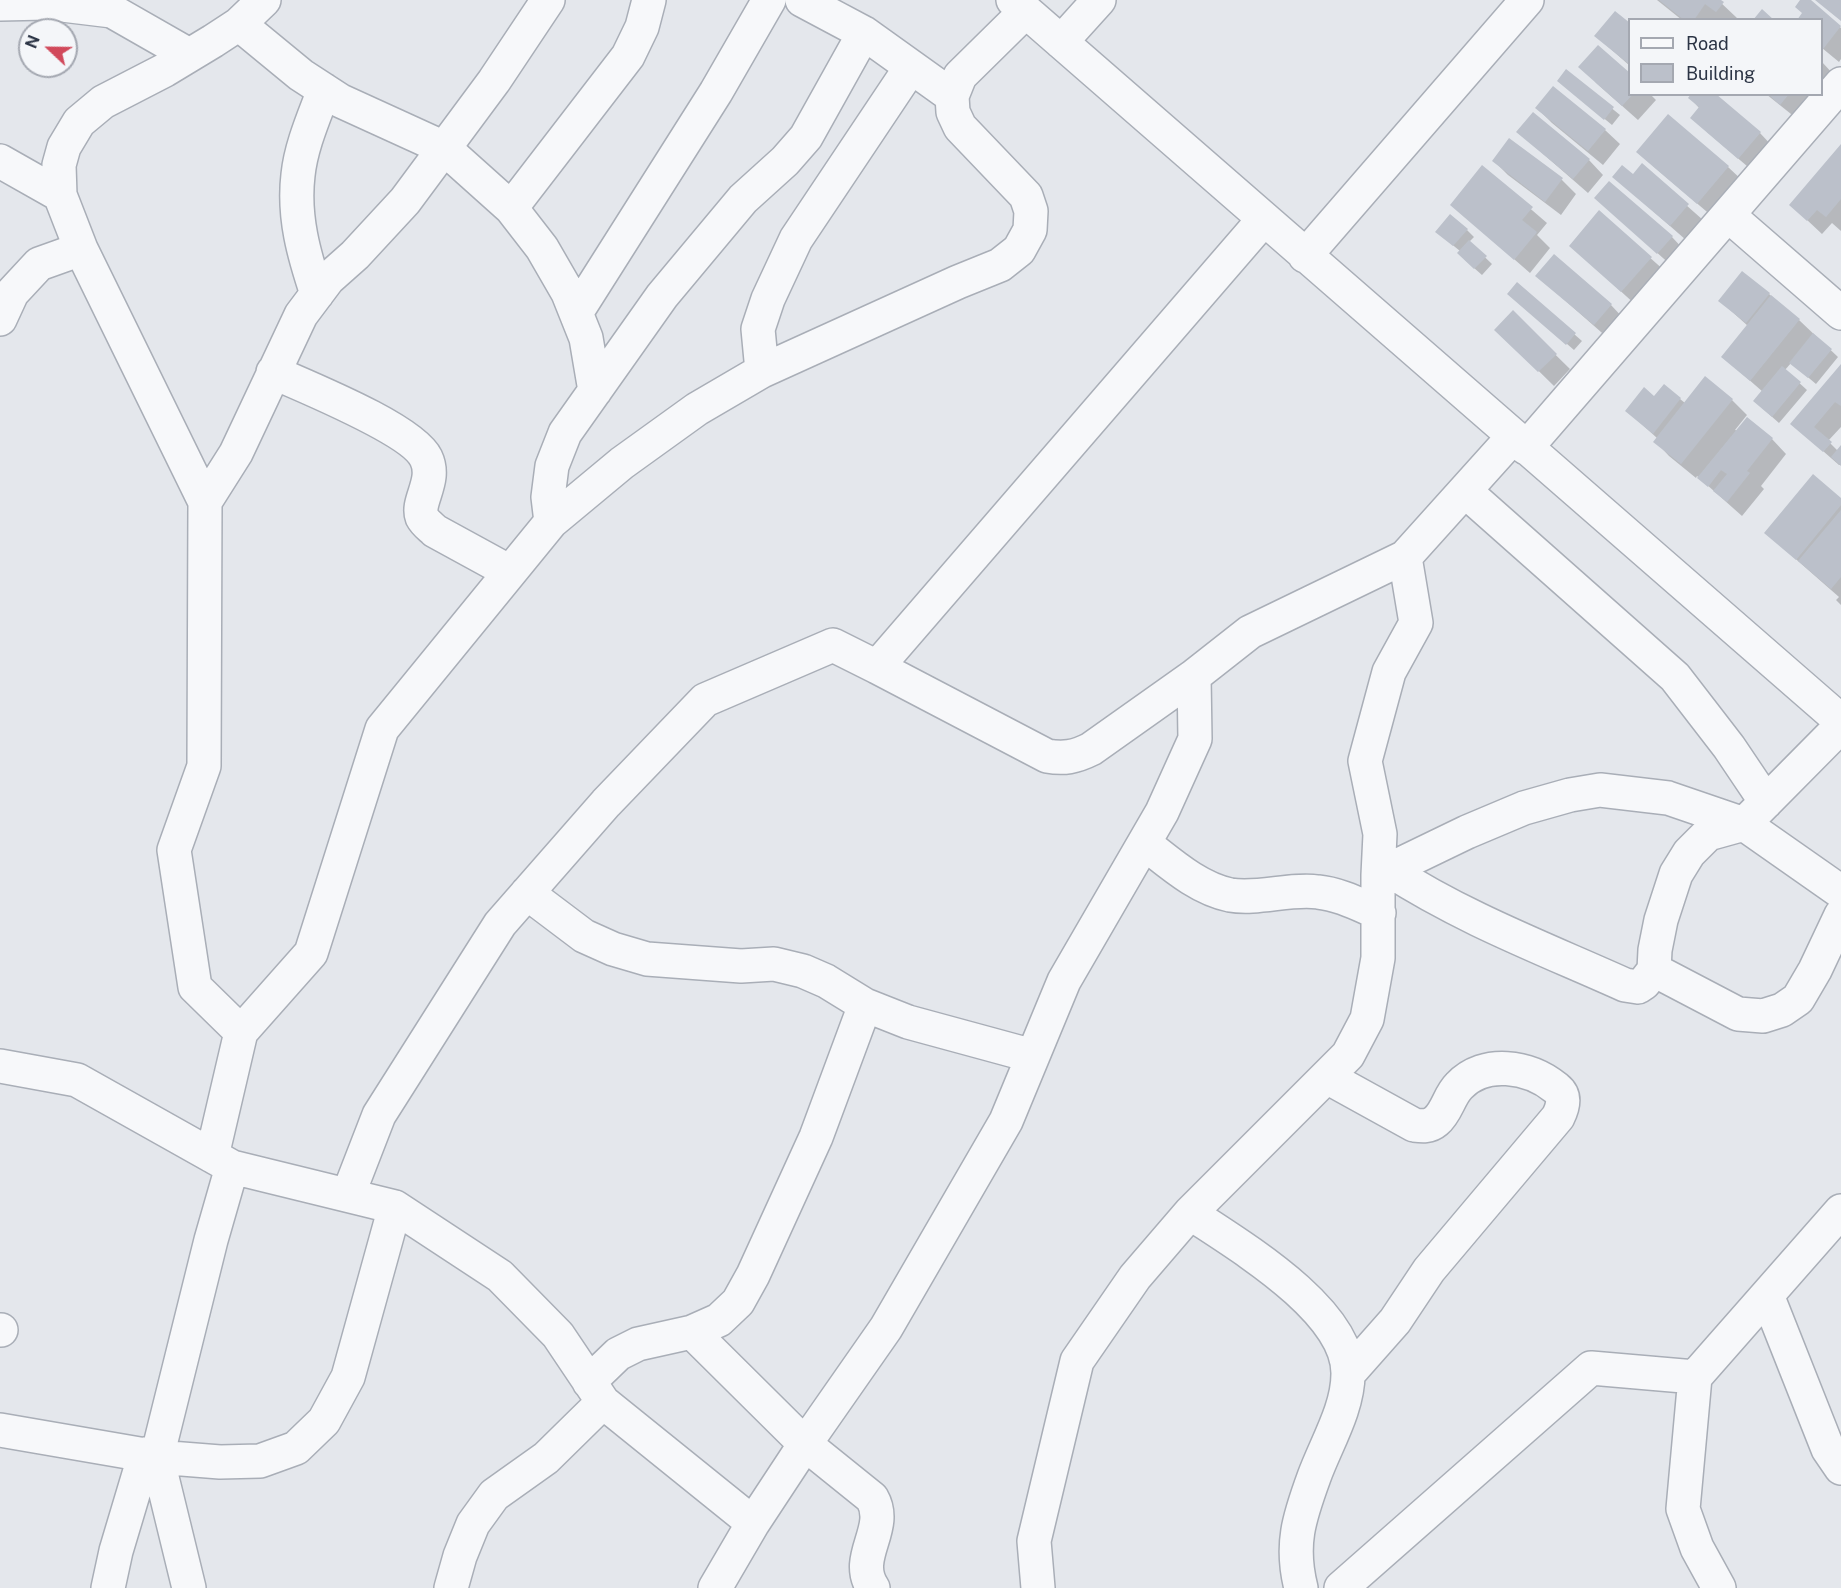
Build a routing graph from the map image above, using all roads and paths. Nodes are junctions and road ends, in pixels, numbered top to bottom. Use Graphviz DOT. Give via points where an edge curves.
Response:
graph roads {
  1 [pos="264,0"];
  2 [pos="548,0"];
  3 [pos="650,0"];
  4 [pos="769,0"];
  5 [pos="802,0"];
  6 [pos="1099,0"];
  7 [pos="1527,0"];
  8 [pos="72,3"];
  9 [pos="0,4"];
  10 [pos="1019,6"];
  11 [pos="239,24"];
  12 [pos="864,33"];
  13 [pos="1061,42"];
  14 [pos="189,56"];
  15 [pos="911,67"];
  16 [pos="1841,84"];
  17 [pos="324,90"];
  18 [pos="952,96"];
  19 [pos="444,148"];
  20 [pos="0,161"];
  21 [pos="60,195"];
  22 [pos="511,208"];
  23 [pos="1728,215"];
  24 [pos="1264,219"];
  25 [pos="81,249"];
  26 [pos="1305,256"];
  27 [pos="317,294"];
  28 [pos="576,313"];
  29 [pos="1841,313"];
  30 [pos="0,318"];
  31 [pos="762,371"];
  32 [pos="273,372"];
  33 [pos="595,390"];
  34 [pos="1520,442"];
  35 [pos="1465,491"];
  36 [pos="205,502"];
  37 [pos="551,522"];
  38 [pos="1405,557"];
  39 [pos="510,572"];
  40 [pos="878,667"];
  41 [pos="1194,676"];
  42 [pos="1841,724"];
  43 [pos="1755,813"];
  44 [pos="1144,843"];
  45 [pos="1384,873"];
  46 [pos="1841,892"];
  47 [pos="527,893"];
  48 [pos="1379,913"];
  49 [pos="1841,915"];
  50 [pos="1654,970"];
  51 [pos="865,1005"];
  52 [pos="241,1032"];
  53 [pos="1033,1056"];
  54 [pos="0,1066"];
  55 [pos="1327,1077"];
  56 [pos="222,1162"];
  57 [pos="348,1195"];
  58 [pos="395,1207"];
  59 [pos="1841,1211"];
  60 [pos="1190,1213"];
  61 [pos="1767,1295"];
  62 [pos="692,1332"];
  63 [pos="1348,1373"];
  64 [pos="1695,1377"];
  65 [pos="596,1392"];
  66 [pos="0,1430"];
  67 [pos="805,1444"];
  68 [pos="151,1455"];
  69 [pos="1841,1468"];
  70 [pos="753,1523"];
  71 [pos="108,1588"];
  72 [pos="189,1588"];
  73 [pos="451,1588"];
  74 [pos="715,1588"];
  75 [pos="873,1588"];
  76 [pos="1038,1588"];
  77 [pos="1301,1588"];
  78 [pos="1341,1588"];
  79 [pos="1719,1588"];
  1 -- 11 [label="street"];
  2 -- 19 [label="street"];
  3 -- 22 [label="street" via="627,56"];
  4 -- 28 [label="street" via="716,92"];
  5 -- 12 [label="street"];
  6 -- 13 [label="street"];
  7 -- 26 [label="street"];
  8 -- 9 [label="street"];
  8 -- 14 [label="street" via="112,11"];
  10 -- 13 [label="street"];
  10 -- 18 [label="street" via="960,76"];
  11 -- 14 [label="street"];
  11 -- 17 [label="street"];
  12 -- 15 [label="street"];
  12 -- 33 [label="street" via="806,137 743,199 662,296"];
  13 -- 24 [label="street"];
  14 -- 21 [label="street" via="103,102 80,122 64,147 59,165"];
  15 -- 18 [label="street"];
  15 -- 31 [label="street" via="796,239 758,329"];
  16 -- 23 [label="street"];
  17 -- 19 [label="street"];
  17 -- 27 [label="street" via="298,174 302,249"];
  18 -- 31 [label="street" via="953,112 960,127 1026,196 1031,212 1030,230 1019,250 1000,265"];
  19 -- 22 [label="street"];
  19 -- 27 [label="street" via="405,201"];
  20 -- 21 [label="street"];
  21 -- 25 [label="street"];
  22 -- 28 [label="street" via="542,248"];
  23 -- 29 [label="street"];
  23 -- 34 [label="street"];
  24 -- 26 [label="street"];
  24 -- 40 [label="street"];
  25 -- 30 [label="street" via="39,264 12,293"];
  25 -- 36 [label="street"];
  26 -- 34 [label="street"];
  27 -- 32 [label="street" via="301,315"];
  28 -- 33 [label="street" via="586,338"];
  31 -- 37 [label="street" via="678,422"];
  32 -- 36 [label="street" via="236,453"];
  32 -- 39 [label="street" via="381,422 417,447 429,469 422,517 435,531"];
  33 -- 37 [label="street" via="565,433 552,466 548,496"];
  34 -- 35 [label="street"];
  34 -- 42 [label="street"];
  35 -- 38 [label="street"];
  35 -- 43 [label="street" via="1675,677 1729,747"];
  36 -- 52 [label="street" via="204,766 174,850 195,987"];
  37 -- 39 [label="street"];
  38 -- 41 [label="street" via="1250,632"];
  38 -- 45 [label="street" via="1416,623 1389,672 1365,760"];
  39 -- 52 [label="street" via="382,729 310,953"];
  40 -- 41 [label="street" via="1047,756 1065,759 1091,749"];
  40 -- 47 [label="street" via="833,645 705,700"];
  41 -- 44 [label="street" via="1195,739"];
  42 -- 43 [label="street"];
  43 -- 45 [label="street" via="1600,790 1524,808"];
  43 -- 46 [label="street"];
  43 -- 50 [label="street" via="1708,834 1689,853 1676,874 1661,920"];
  44 -- 48 [label="street" via="1188,877 1232,896 1318,892"];
  44 -- 53 [label="street" via="1064,981"];
  45 -- 48 [label="street"];
  45 -- 50 [label="street" via="1625,985 1638,987"];
  47 -- 51 [label="street" via="584,936 613,949 647,959 679,962 774,964 826,981"];
  47 -- 57 [label="street" via="500,924 379,1115"];
  48 -- 55 [label="street" via="1378,958 1367,1019 1348,1055"];
  49 -- 50 [label="street" via="1798,999 1763,1016 1738,1014"];
  51 -- 53 [label="street" via="908,1022"];
  51 -- 62 [label="street" via="816,1137 753,1275 738,1302 719,1320"];
  52 -- 56 [label="street"];
  53 -- 67 [label="street" via="1006,1121 886,1328"];
  54 -- 56 [label="street" via="78,1080"];
  55 -- 60 [label="street"];
  55 -- 63 [label="street" via="1414,1125 1425,1127 1436,1122 1458,1087 1479,1072 1519,1069 1554,1086 1563,1100 1558,1117 1430,1270 1395,1321"];
  56 -- 57 [label="street"];
  56 -- 68 [label="street" via="211,1240"];
  57 -- 58 [label="street"];
  58 -- 65 [label="street" via="500,1276 558,1335"];
  58 -- 68 [label="street" via="348,1377 324,1421 296,1448 260,1461 220,1462"];
  59 -- 61 [label="street"];
  60 -- 63 [label="street" via="1260,1260 1300,1293 1331,1326 1345,1349"];
  60 -- 76 [label="street" via="1135,1277 1077,1360 1034,1541"];
  61 -- 64 [label="street"];
  61 -- 69 [label="street" via="1828,1449"];
  62 -- 65 [label="street" via="638,1344 618,1354"];
  62 -- 67 [label="street"];
  63 -- 77 [label="street" via="1345,1400 1300,1514 1295,1537"];
  64 -- 78 [label="street" via="1591,1368"];
  64 -- 79 [label="street" via="1683,1509 1697,1548"];
  65 -- 70 [label="street"];
  65 -- 73 [label="street" via="546,1458 494,1495 473,1524"];
  66 -- 68 [label="street"];
  67 -- 70 [label="street"];
  67 -- 75 [label="street" via="860,1487 877,1506 866,1567"];
  68 -- 71 [label="street" via="116,1551"];
  68 -- 72 [label="street"];
  70 -- 74 [label="street"];
}
